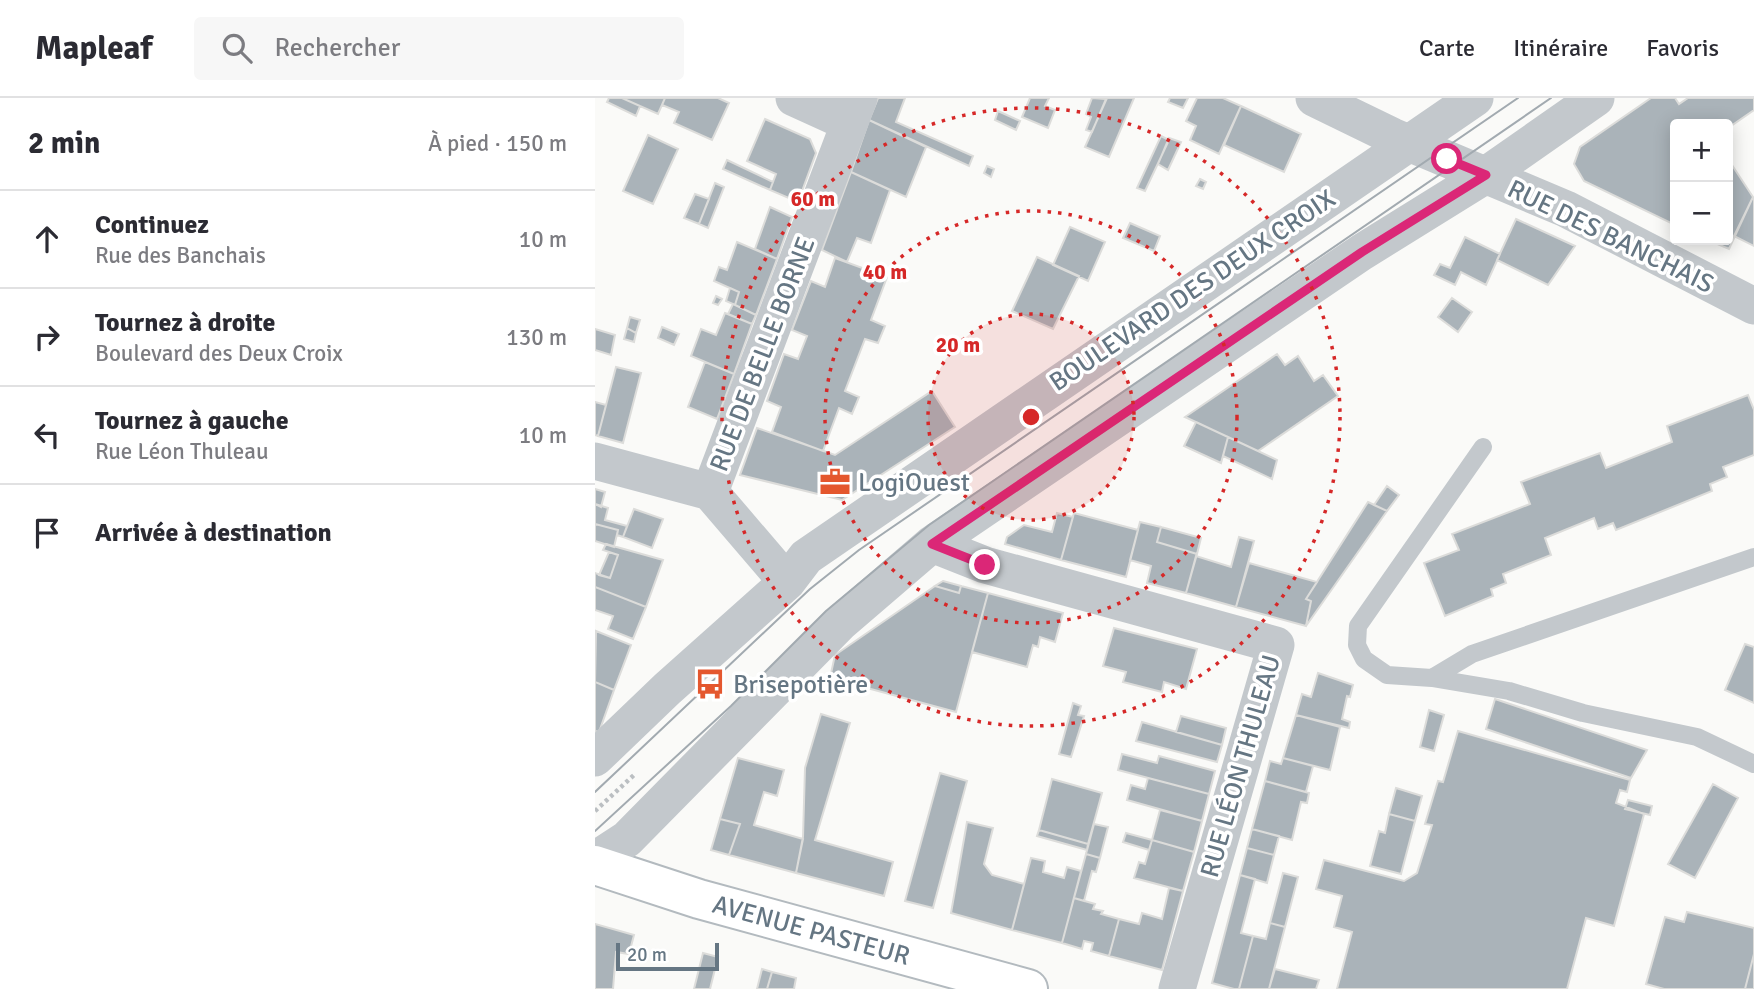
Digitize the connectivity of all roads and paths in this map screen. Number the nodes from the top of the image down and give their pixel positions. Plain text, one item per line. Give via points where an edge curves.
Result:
1 (794, 98) edge
2 (1314, 98) edge
3 (1475, 98) edge
4 (1596, 98) edge
5 (854, 111) edge
6 (1409, 143) junction
7 (1486, 175) junction
8 (1754, 306) edge
9 (1483, 447) dead end
10 (595, 461) edge
11 (711, 492) junction
12 (932, 544) junction
13 (1754, 557) edge
14 (787, 582) junction
15 (1432, 678) junction
16 (595, 758) edge
17 (1754, 764) edge
18 (634, 775) dead end
19 (595, 811) edge
20 (595, 862) edge
21 (1028, 989) edge
22 (1177, 989) edge

1 - 5 street
2 - 6 street, RUE DES BANCHAIS
3 - 6 street, BOULEVARD DES DEUX CROIX
4 - 7 street
5 - 11 street, RUE DE BELLE BORNE
6 - 7 street, RUE DES BANCHAIS
6 - 14 street, BOULEVARD DES DEUX CROIX via 912,482 806,557
7 - 8 street, RUE DES BANCHAIS via 1566,209
7 - 12 street via 1362,252
9 - 15 lane via 1358,626 1357,645 1364,659 1387,675
10 - 11 street
11 - 14 street
12 - 20 street via 840,623 627,839
12 - 22 street, RUE LÉON THULEAU via 985,565 1276,645
13 - 15 lane via 1472,654
14 - 16 street, BOULEVARD DES DEUX CROIX
15 - 17 lane via 1509,691 1583,713 1697,737
18 - 19 path
20 - 21 main road, AVENUE PASTEUR via 699,899

